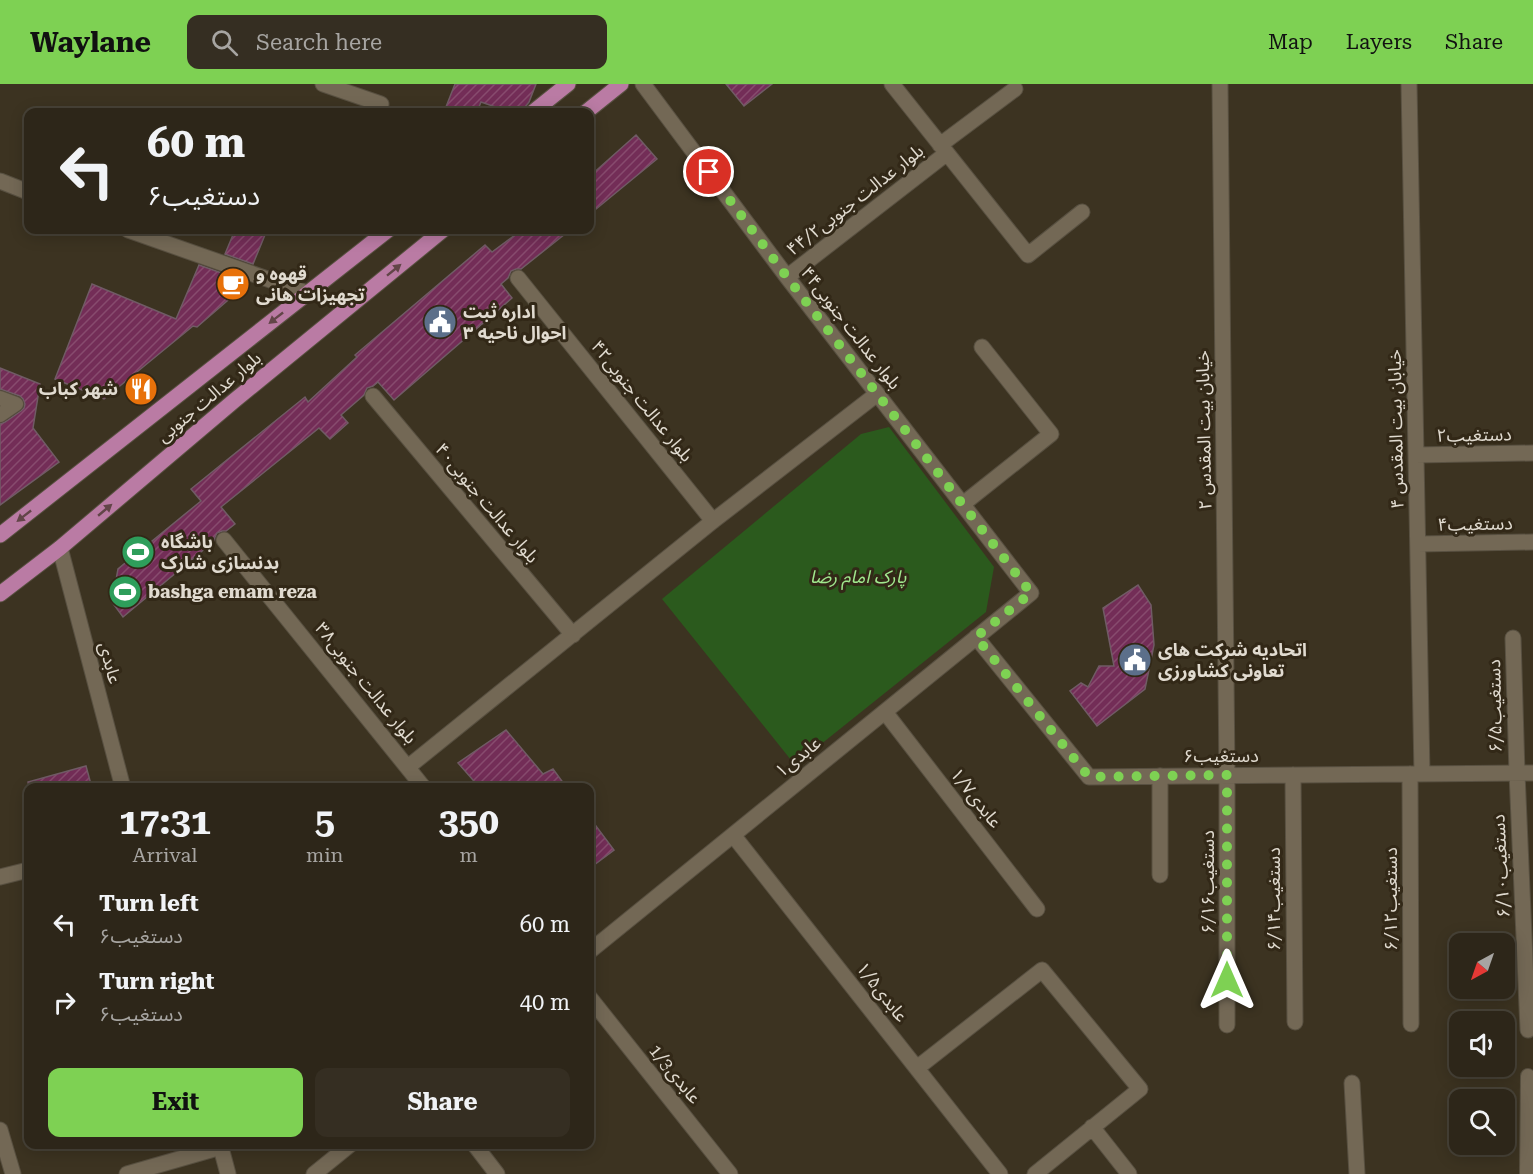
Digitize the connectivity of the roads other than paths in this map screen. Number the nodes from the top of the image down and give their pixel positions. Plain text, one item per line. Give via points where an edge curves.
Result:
1 (323, 84) edge
2 (568, 84) edge
3 (621, 84) edge
4 (643, 84) edge
5 (892, 84) edge
6 (1220, 84) edge
7 (1409, 84) edge
8 (1015, 89) dead end
9 (381, 104) dead end
10 (538, 108) edge
11 (591, 108) edge
12 (944, 149) junction
13 (0, 181) edge
14 (24, 190) edge
15 (1082, 212) dead end
16 (140, 234) edge
17 (383, 234) edge
18 (438, 234) edge
19 (787, 277) junction
20 (518, 278) dead end
21 (307, 293) junction
22 (982, 347) dead end
23 (877, 394) junction
24 (373, 396) dead end
25 (0, 398) edge
26 (0, 415) edge
27 (1533, 453) edge
28 (1416, 455) junction
29 (963, 504) junction
30 (713, 521) junction
31 (0, 535) edge
32 (224, 540) dead end
33 (1533, 542) edge
34 (1418, 544) junction
35 (60, 548) junction
36 (1031, 593) joint
37 (0, 594) edge
38 (573, 635) junction
39 (976, 637) junction
40 (1513, 638) dead end
41 (885, 712) junction
42 (408, 767) junction
43 (1533, 772) edge
44 (1516, 773) junction
45 (1416, 774) junction
46 (1227, 775) junction
47 (1293, 775) junction
48 (1160, 776) junction
49 (122, 783) edge
50 (420, 783) edge
51 (733, 835) junction
52 (24, 871) edge
53 (1160, 875) dead end
54 (0, 877) edge
55 (1037, 909) dead end
56 (594, 948) edge
57 (594, 1003) edge
58 (1295, 1023) dead end
59 (1411, 1024) dead end
60 (1227, 1025) dead end
61 (1528, 1030) dead end
62 (917, 1068) junction
63 (1528, 1076) dead end
64 (1352, 1083) dead end
65 (1092, 1127) junction
66 (0, 1130) edge
67 (211, 1149) edge
68 (222, 1149) edge
69 (345, 1149) edge
70 (478, 1149) edge
71 (13, 1174) edge
72 (127, 1174) edge
73 (228, 1174) edge
74 (314, 1174) edge
75 (497, 1174) edge
76 (730, 1174) edge
77 (1000, 1174) edge
78 (1035, 1174) edge
79 (1130, 1174) edge
80 (1357, 1174) edge
81 (1527, 1174) edge

1 - 9 street
2 - 10 main road
3 - 11 main road
4 - 19 street, بلوار عدالت جنوبی۴۴
5 - 12 street
6 - 46 street, خیابان بیت المقدس ۲
7 - 28 street, خیابان بیت المقدس ۴
8 - 12 street, بلوار عدالت جنوبی۴۴/۲
12 - 15 street via 1028,255
12 - 19 street, بلوار عدالت جنوبی۴۴/۲
13 - 14 street
16 - 21 street
17 - 21 main road, بلوار عدالت جنوبی
35 -> 18 main road, بلوار عدالت جنوبی
19 - 23 street, بلوار عدالت جنوبی۴۴
20 - 30 street, بلوار عدالت جنوبی۴۲
21 -> 31 main road, بلوار عدالت جنوبی
22 - 29 street via 1051,434
23 - 29 street, بلوار عدالت جنوبی۴۴
23 - 30 street
24 - 38 street, بلوار عدالت جنوبی۴۰
25 - 26 lane via 16,404
27 - 28 street, ۲دستغیب
28 - 34 street, خیابان بیت المقدس ۴
29 - 36 street, بلوار عدالت جنوبی۴۴
30 - 38 street
32 - 42 street, بلوار عدالت جنوبی۳۸
33 - 34 street, دستغیب۴
34 - 45 street, خیابان بیت المقدس ۴
35 - 37 main road, بلوار عدالت جنوبی
35 - 49 street, عابدی
36 - 39 street, ۱عابدی
38 - 42 street
39 - 41 street, ۱عابدی
39 - 48 street, دستغیب۶ via 1089,777
40 - 44 street, دستغیب۶/۵
41 - 51 street, ۱عابدی
41 - 55 street, عابدی۱/۷
42 - 50 street, بلوار عدالت جنوبی۳۸
43 - 44 street, دستغیب۶
44 - 45 street, دستغیب۶
44 - 61 street, دستغیب۶/۱۰
45 - 47 street, دستغیب۶
45 - 59 street, دستغیب۶/۱۲
46 - 47 street, دستغیب۶
46 - 48 street, دستغیب۶
46 - 60 street, دستغیب۶/۱۶
47 - 58 street, دستغیب۶/۱۴
48 - 53 street
51 - 56 street, ۱عابدی
51 - 62 street, عابدی۱/۵
52 - 54 street
57 - 76 street, عابدی1/3
62 - 65 street via 1042,970 1140,1089
62 - 77 street, عابدی۱/۵
63 - 81 lane
64 - 80 street
65 - 78 street
65 - 79 street
66 - 71 street
67 - 72 street
68 - 73 street
69 - 74 street
70 - 75 street

